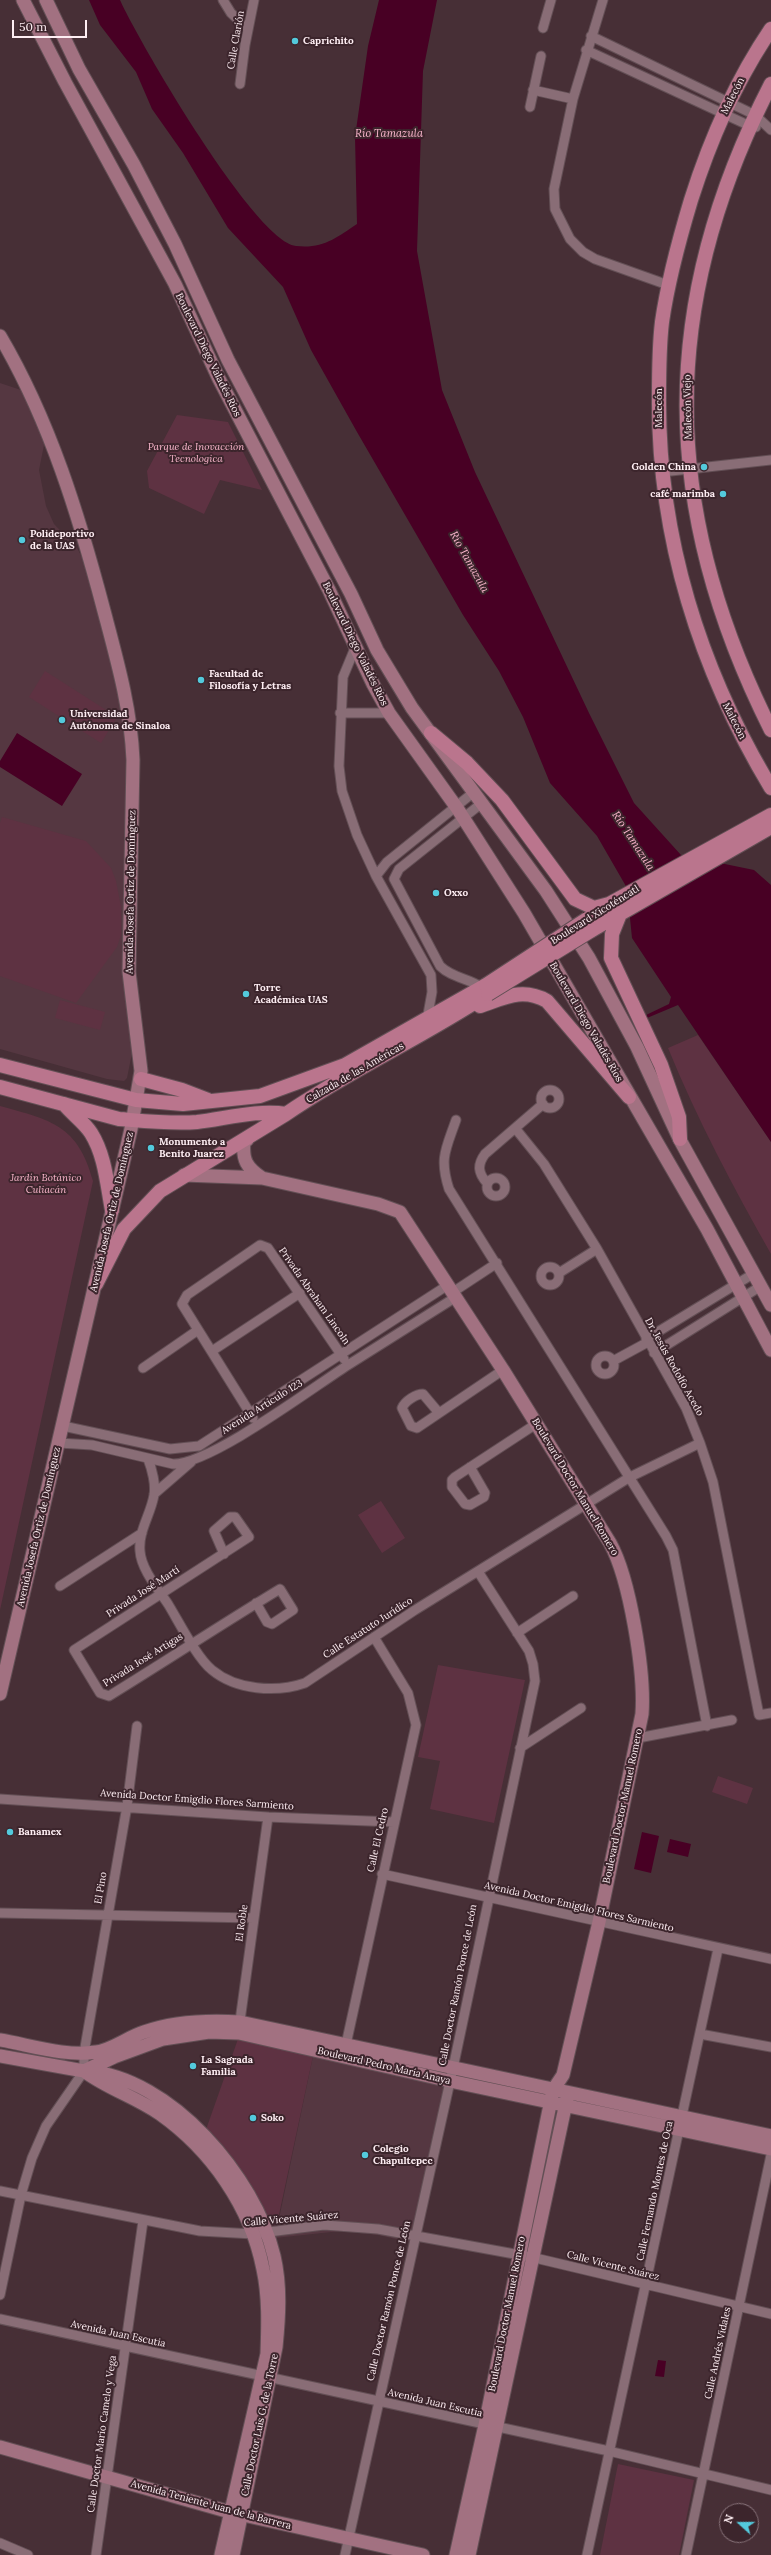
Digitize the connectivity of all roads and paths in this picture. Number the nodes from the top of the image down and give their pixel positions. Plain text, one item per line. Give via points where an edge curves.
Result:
1 (23, 0) edge
2 (46, 0) edge
3 (223, 0) edge
4 (254, 0) edge
5 (551, 0) edge
6 (603, 0) edge
7 (543, 28) dead end
8 (248, 29) junction
9 (771, 29) edge
10 (591, 36) junction
11 (586, 50) junction
12 (541, 56) dead end
13 (240, 84) dead end
14 (771, 84) edge
15 (533, 90) junction
16 (573, 99) junction
17 (530, 107) dead end
18 (726, 109) junction
19 (753, 120) junction
20 (770, 129) edge
21 (668, 285) junction
22 (0, 336) edge
23 (771, 460) edge
24 (690, 469) junction
25 (662, 472) junction
26 (355, 648) junction
27 (340, 713) junction
28 (389, 713) junction
29 (771, 730) edge
30 (431, 733) junction
31 (771, 788) edge
32 (474, 792) junction
33 (482, 803) junction
34 (460, 813) junction
35 (771, 815) edge
36 (764, 829) edge
37 (376, 876) junction
38 (608, 904) junction
39 (620, 914) junction
40 (485, 989) junction
41 (457, 1015) junction
42 (427, 1020) junction
43 (0, 1066) edge
44 (141, 1079) junction
45 (0, 1087) edge
46 (629, 1097) junction
47 (136, 1100) junction
48 (212, 1102) junction
49 (64, 1104) junction
50 (543, 1104) dead end
51 (286, 1114) junction
52 (133, 1120) junction
53 (456, 1120) dead end
54 (515, 1128) junction
55 (680, 1139) junction
56 (247, 1140) junction
57 (184, 1176) junction
58 (262, 1178) junction
59 (487, 1183) dead end
60 (112, 1210) junction
61 (597, 1249) junction
62 (497, 1263) junction
63 (559, 1273) dead end
64 (753, 1274) junction
65 (96, 1284) junction
66 (737, 1284) junction
67 (760, 1286) junction
68 (452, 1291) junction
69 (300, 1294) junction
70 (744, 1297) junction
71 (771, 1305) edge
72 (198, 1330) junction
73 (647, 1341) junction
74 (771, 1350) edge
75 (212, 1351) junction
76 (654, 1353) junction
77 (341, 1354) junction
78 (613, 1361) dead end
79 (348, 1365) junction
80 (143, 1368) dead end
81 (503, 1370) junction
82 (250, 1413) junction
83 (439, 1413) junction
84 (257, 1424) junction
85 (536, 1424) junction
86 (63, 1426) junction
87 (59, 1443) junction
88 (700, 1443) junction
89 (148, 1459) junction
90 (192, 1461) junction
91 (470, 1467) junction
92 (630, 1477) junction
93 (154, 1494) junction
94 (586, 1506) junction
95 (142, 1533) junction
96 (224, 1554) dead end
97 (479, 1573) junction
98 (60, 1586) dead end
99 (161, 1593) junction
100 (573, 1596) dead end
101 (256, 1603) junction
102 (517, 1633) junction
103 (374, 1637) junction
104 (192, 1642) junction
105 (0, 1694) edge
106 (106, 1697) joint
107 (581, 1708) dead end
108 (771, 1713) edge
109 (732, 1720) dead end
110 (137, 1726) dead end
111 (707, 1726) junction
112 (638, 1738) junction
113 (520, 1748) junction
114 (0, 1799) edge
115 (127, 1806) junction
116 (268, 1817) junction
117 (394, 1822) junction
118 (382, 1874) junction
119 (487, 1898) junction
120 (0, 1912) edge
121 (108, 1915) junction
122 (254, 1918) junction
123 (599, 1922) junction
124 (718, 1949) junction
125 (771, 1959) edge
126 (239, 2028) junction
127 (700, 2034) junction
128 (0, 2040) edge
129 (346, 2044) junction
130 (771, 2047) edge
131 (84, 2054) junction
132 (0, 2056) edge
133 (343, 2057) junction
134 (453, 2068) junction
135 (84, 2071) junction
136 (563, 2075) junction
137 (450, 2081) junction
138 (553, 2090) junction
139 (566, 2099) junction
140 (550, 2103) junction
141 (681, 2123) junction
142 (771, 2136) edge
143 (771, 2149) edge
144 (771, 2155) edge
145 (0, 2191) edge
146 (21, 2195) junction
147 (143, 2221) junction
148 (260, 2233) junction
149 (414, 2235) junction
150 (525, 2257) junction
151 (646, 2286) junction
152 (0, 2296) edge
153 (739, 2307) junction
154 (771, 2314) edge
155 (0, 2319) edge
156 (126, 2348) junction
157 (267, 2377) junction
158 (377, 2401) junction
159 (491, 2427) junction
160 (0, 2447) edge
161 (610, 2451) junction
162 (704, 2474) junction
163 (107, 2477) junction
164 (771, 2490) edge
165 (236, 2513) junction
166 (348, 2539) junction
167 (0, 2543) edge
168 (28, 2555) edge
169 (96, 2555) edge
170 (221, 2555) edge
171 (233, 2555) edge
172 (345, 2555) edge
173 (423, 2555) edge
174 (456, 2555) edge
175 (470, 2555) edge
176 (587, 2555) edge
177 (686, 2555) edge

1 - 26 street, Boulevard Diego Valadés Ríos via 175,284 219,379 329,590
2 - 30 street, Boulevard Diego Valadés Ríos via 79,69 134,165 175,244 228,360 352,594 377,650 412,708
3 - 8 street via 231,13
4 - 8 street, Calle Clarión
5 - 7 street
6 - 10 street
8 - 13 street, Calle Clarión
9 - 18 main road, Malecón
10 - 11 street
10 - 18 street
11 - 16 street
11 - 18 street
12 - 15 street
14 - 19 main road, Malecón Viejo
15 - 16 street
15 - 17 street
16 - 21 street via 554,189 555,209 562,225 575,245 595,260
18 - 19 street
18 - 21 main road, Malecón via 701,170
19 - 20 street
19 - 24 main road, Malecón Viejo via 731,172 710,234 698,288 688,363 686,411
21 - 25 main road, Malecón via 659,353
22 - 44 street, Avenida Josefa Ortiz de Domínguez via 25,379 54,450 81,528 131,729 133,760 129,972
23 - 24 street
24 - 25 street
24 - 29 main road, Malecón Viejo via 697,523 714,588 733,646
25 - 31 main road, Malecón via 671,541 704,651 723,699
26 - 27 street via 343,676
26 - 28 street, Boulevard Diego Valadés Ríos
27 - 28 street
27 - 37 street via 339,766 342,791 357,835
28 - 34 street, Boulevard Diego Valadés Ríos
30 - 32 street, Boulevard Diego Valadés Ríos
30 - 38 main road via 467,763 502,800 575,899 594,908
32 - 33 street, Boulevard Diego Valadés Ríos
32 - 34 street
33 - 34 street
33 - 55 street, Boulevard Diego Valadés Ríos via 546,891 589,958 637,1047
34 - 37 street via 387,862
34 - 40 street via 399,869 394,879 440,966 452,975 472,980
34 - 46 street, Boulevard Diego Valadés Ríos via 524,913
35 - 36 main road, Boulevard Xicoténcatl
36 - 38 main road, Boulevard Xicoténcatl
36 - 39 main road, Boulevard Xicoténcatl
37 - 42 street via 431,975 432,992
38 - 40 main road, Boulevard Xicoténcatl, bridge
39 - 40 main road, Boulevard Xicoténcatl, bridge
39 - 55 main road via 612,934 611,958 668,1081 679,1116
40 - 41 main road, Calzada de las Américas
40 - 42 main road, Calzada de las Américas
41 - 46 main road via 510,994 526,993 536,996 547,1002 562,1017 606,1074
41 - 51 main road, Calzada de las Américas via 318,1092
42 - 48 main road, Calzada de las Américas via 345,1065 311,1080 260,1096
43 - 47 main road, Calzada de las Américas
44 - 47 street, Avenida Josefa Ortiz de Domínguez
44 - 48 main road via 182,1090
45 - 49 main road
46 - 66 street, Boulevard Diego Valadés Ríos
47 - 48 main road, Calzada de las Américas via 183,1104
47 - 52 street, Avenida Josefa Ortiz de Domínguez
49 - 52 main road via 119,1119
49 - 60 main road via 96,1142 104,1166
50 - 54 street
51 - 52 main road via 271,1111 195,1122
51 - 56 main road, Calzada de las Américas
52 - 60 street, Avenida Josefa Ortiz de Domínguez
53 - 62 street via 443,1156 445,1177 449,1189
54 - 59 street via 490,1147 481,1159 480,1173
54 - 61 street, Dr. Jesús Rodolfo Acedo via 544,1164
55 - 64 street, Boulevard Diego Valadés Ríos
56 - 57 main road, Calzada de las Américas
56 - 58 street, Boulevard Doctor Manuel Romero via 244,1142 242,1154 245,1163
57 - 58 street, Boulevard Doctor Manuel Romero
57 - 65 main road, Calzada de las Américas via 160,1191 133,1218 115,1244
58 - 68 street, Boulevard Doctor Manuel Romero via 378,1204 400,1212
60 - 65 street, Avenida Josefa Ortiz de Domínguez
61 - 63 street
61 - 73 street, Dr. Jesús Rodolfo Acedo
62 - 68 street
62 - 92 street
64 - 66 street
64 - 67 street, Boulevard Diego Valadés Ríos
65 - 86 street, Avenida Josefa Ortiz de Domínguez
66 - 70 street, Boulevard Diego Valadés Ríos
66 - 73 street
67 - 70 street
67 - 71 street, Boulevard Diego Valadés Ríos
68 - 77 street, Avenida Artículo 123
68 - 79 street, Avenida Artículo 123
68 - 81 street, Boulevard Doctor Manuel Romero
69 - 72 street, Privada Abraham Lincoln via 268,1248 260,1245 183,1298 184,1309
69 - 75 street
69 - 77 street, Privada Abraham Lincoln
70 - 74 street, Boulevard Diego Valadés Ríos
70 - 76 street
72 - 75 street, Privada Abraham Lincoln
72 - 80 street
73 - 76 street, Dr. Jesús Rodolfo Acedo
73 - 78 street
75 - 82 street, Privada Abraham Lincoln
76 - 88 street, Dr. Jesús Rodolfo Acedo via 686,1408
77 - 79 street, Privada Abraham Lincoln
77 - 82 street, Avenida Artículo 123
79 - 84 street, Avenida Artículo 123
81 - 83 street
81 - 85 street, Boulevard Doctor Manuel Romero
82 - 84 street, Privada Abraham Lincoln
82 - 86 street, Avenida Artículo 123 via 199,1446 180,1450
83 - 83 street via 424,1394 419,1394 402,1408 411,1426 417,1428
84 - 90 street, Avenida Artículo 123
85 - 91 street
85 - 94 street, Boulevard Doctor Manuel Romero
86 - 87 street, Avenida Josefa Ortiz de Domínguez
87 - 89 street, Avenida Artículo 123 via 92,1445
87 - 105 street, Avenida Josefa Ortiz de Domínguez
88 - 92 street, Calle Estatuto Jurídico
88 - 108 street, Dr. Jesús Rodolfo Acedo via 713,1482 759,1715
89 - 90 street, Avenida Artículo 123 via 173,1464
89 - 93 street
90 - 93 street
91 - 91 street via 451,1483 465,1504 472,1505 484,1497 484,1491
92 - 94 street, Calle Estatuto Jurídico
92 - 111 street via 672,1550
93 - 95 street, Calle Estatuto Jurídico
94 - 97 street, Calle Estatuto Jurídico
94 - 112 street, Boulevard Doctor Manuel Romero via 618,1558 624,1576 644,1696
95 - 98 street
95 - 99 street, Calle Estatuto Jurídico via 141,1559
96 - 99 street, Privada José Martí
97 - 102 street, Calle Doctor Ramón Ponce de León
97 - 103 street, Calle Estatuto Jurídico
99 - 104 street, Calle Estatuto Jurídico
99 - 106 street, Privada José Martí via 74,1650 100,1693
100 - 102 street
101 - 101 street via 267,1622 275,1624 292,1610 280,1589
101 - 104 street
102 - 113 street, Calle Doctor Ramón Ponce de León via 529,1652 534,1674
103 - 104 street, Calle Estatuto Jurídico via 305,1683 288,1689 254,1687 224,1677 206,1664
103 - 117 street, Calle El Cedro via 408,1693 416,1725
104 - 106 street, Privada José Artigas
107 - 113 street
109 - 111 street
110 - 115 street, El Pino
111 - 112 street
112 - 123 street, Boulevard Doctor Manuel Romero
113 - 119 street, Calle Doctor Ramón Ponce de León
114 - 115 street, Avenida Doctor Emigdio Flores Sarmiento
115 - 116 street, Avenida Doctor Emigdio Flores Sarmiento
115 - 121 street, El Pino
116 - 117 street, Avenida Doctor Emigdio Flores Sarmiento
116 - 122 street, El Roble
117 - 118 street, Calle El Cedro
118 - 119 street, Avenida Doctor Emigdio Flores Sarmiento
118 - 129 street, Calle El Cedro
119 - 123 street, Avenida Doctor Emigdio Flores Sarmiento
119 - 134 street, Calle Doctor Ramón Ponce de León
120 - 121 street
121 - 122 street
121 - 131 street, El Pino
122 - 126 street, El Roble
123 - 124 street, Avenida Doctor Emigdio Flores Sarmiento
123 - 136 street, Boulevard Doctor Manuel Romero
124 - 125 street, Avenida Doctor Emigdio Flores Sarmiento
124 - 127 street, Calle Fernando Montes de Oca
126 - 129 street, Boulevard Pedro María Anaya
126 - 131 street, Boulevard Pedro María Anaya via 198,2021 173,2025 145,2032 98,2052
126 - 133 street, Boulevard Pedro María Anaya
126 - 135 street, Boulevard Pedro María Anaya via 163,2039
127 - 130 street
127 - 141 street, Calle Fernando Montes de Oca
128 - 131 street, Boulevard Pedro María Anaya
129 - 133 street, Calle El Cedro
129 - 134 street, Boulevard Pedro María Anaya
131 - 135 street, El Pino
132 - 135 street
133 - 137 street, Boulevard Pedro María Anaya
134 - 137 street, Calle Doctor Ramón Ponce de León
134 - 138 street, Boulevard Pedro María Anaya
135 - 146 street via 41,2136 29,2164
135 - 148 street, Calle Doctor Luis G. de la Torre via 100,2084 144,2103 194,2142 220,2174
136 - 138 street, Boulevard Doctor Manuel Romero
136 - 139 street, Boulevard Doctor Manuel Romero
137 - 140 street, Boulevard Pedro María Anaya
137 - 149 street, Calle Doctor Ramón Ponce de León
138 - 139 street, Boulevard Pedro María Anaya
138 - 140 street, Boulevard Doctor Manuel Romero
139 - 140 street, Boulevard Pedro María Anaya
139 - 141 street, Boulevard Pedro María Anaya
139 - 150 street, Boulevard Doctor Manuel Romero
140 - 150 street, Boulevard Doctor Manuel Romero
141 - 142 street, Boulevard Pedro María Anaya
141 - 143 street, Boulevard Pedro María Anaya
141 - 151 street, Calle Fernando Montes de Oca
144 - 153 street, Calle Andrés Vidales
145 - 146 street, Calle Vicente Suárez
146 - 147 street, Calle Vicente Suárez
146 - 152 street
147 - 148 street, Calle Vicente Suárez via 200,2231
147 - 156 street, Calle Doctor Mario Camelo y Vega
148 - 149 street, Calle Vicente Suárez via 339,2225
148 - 157 street, Calle Doctor Luis G. de la Torre via 267,2312
149 - 150 street, Calle Vicente Suárez
149 - 158 street, Calle Doctor Ramón Ponce de León
150 - 151 street, Calle Vicente Suárez
150 - 159 street, Boulevard Doctor Manuel Romero
151 - 153 street, Calle Vicente Suárez
151 - 161 street, Calle Fernando Montes de Oca
153 - 154 street, Calle Vicente Suárez
153 - 162 street, Calle Andrés Vidales
155 - 156 street, Avenida Juan Escutia
156 - 157 street, Avenida Juan Escutia
156 - 163 street, Calle Doctor Mario Camelo y Vega
157 - 158 street, Avenida Juan Escutia
157 - 165 street, Calle Doctor Luis G. de la Torre
158 - 159 street, Avenida Juan Escutia
158 - 166 street, Calle Doctor Ramón Ponce de León
159 - 161 street, Avenida Juan Escutia
159 - 174 street, Boulevard Doctor Manuel Romero
159 - 175 street, Boulevard Doctor Manuel Romero
160 - 163 street, Avenida Teniente Juan de la Barrera
161 - 162 street, Avenida Juan Escutia
161 - 176 street, Calle Fernando Montes de Oca
162 - 164 street, Avenida Juan Escutia
162 - 177 street, Calle Andrés Vidales
163 - 165 street, Avenida Teniente Juan de la Barrera
163 - 169 street, Calle Doctor Mario Camelo y Vega
165 - 166 street, Avenida Teniente Juan de la Barrera
165 - 170 street, Calle Doctor Luis G. de la Torre
165 - 171 street, Calle Doctor Luis G. de la Torre
166 - 172 street, Calle Doctor Ramón Ponce de León
166 - 173 street, Avenida Teniente Juan de la Barrera
167 - 168 street

